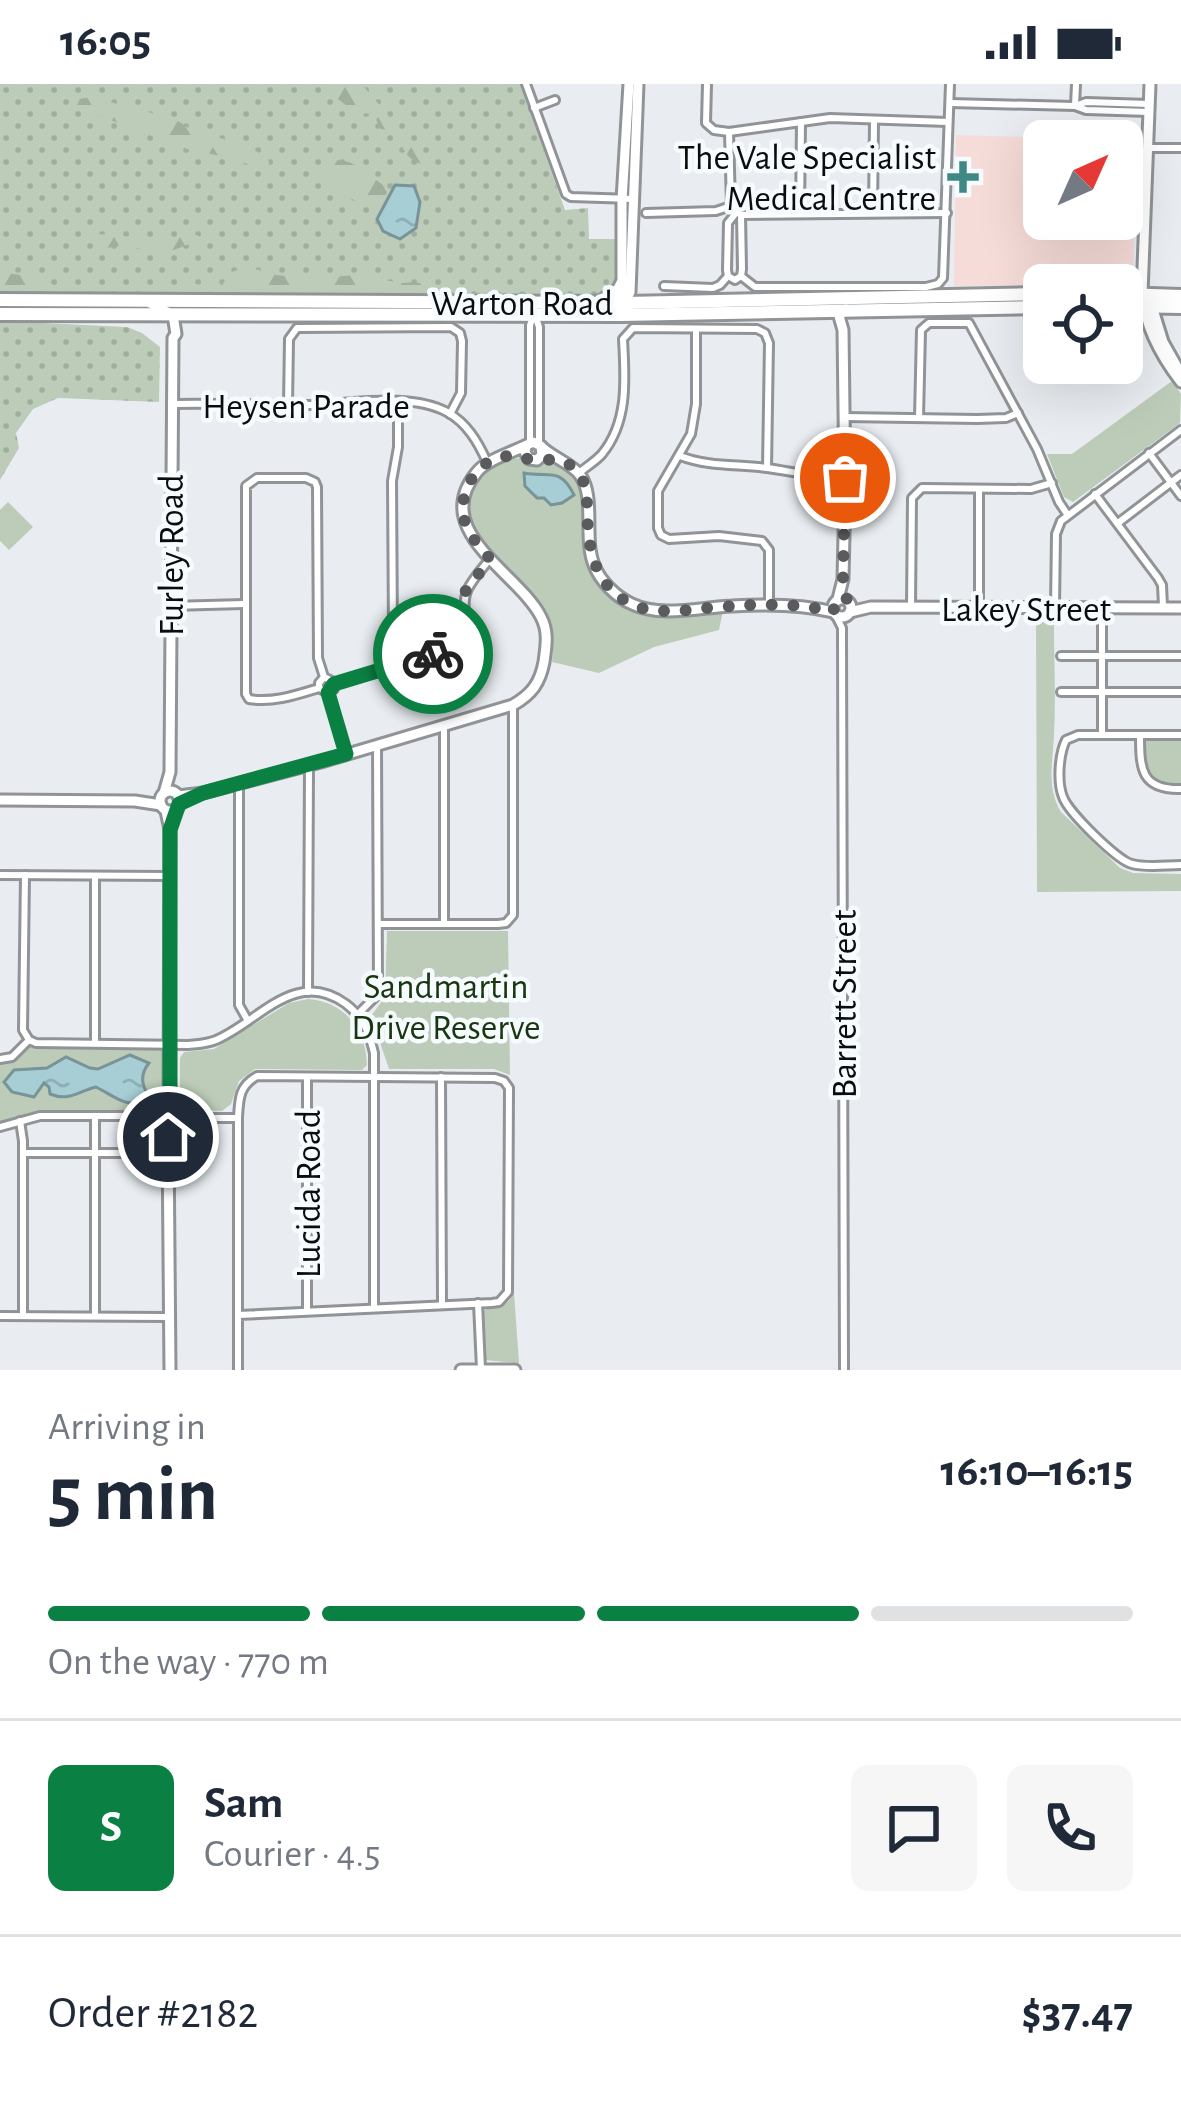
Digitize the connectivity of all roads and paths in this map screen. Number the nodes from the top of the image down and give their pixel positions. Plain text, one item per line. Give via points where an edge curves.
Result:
1 (526, 84) edge
2 (634, 84) edge
3 (707, 84) edge
4 (950, 84) edge
5 (1076, 84) edge
6 (1150, 84) edge
7 (555, 100) dead end
8 (949, 103) junction
9 (1075, 106) junction
10 (534, 108) junction
11 (1149, 108) junction
12 (874, 120) junction
13 (801, 121) junction
14 (948, 122) junction
15 (729, 132) junction
16 (1148, 148) junction
17 (1181, 148) edge
18 (628, 200) junction
19 (736, 211) junction
20 (646, 213) dead end
21 (873, 213) junction
22 (947, 213) junction
23 (800, 214) junction
24 (728, 276) junction
25 (741, 276) junction
26 (664, 286) dead end
27 (626, 293) junction
28 (1023, 294) edge
29 (1181, 296) edge
30 (859, 298) junction
31 (820, 299) junction
32 (0, 300) edge
33 (1143, 300) edge
34 (1146, 301) junction
35 (145, 302) junction
36 (190, 302) junction
37 (508, 302) junction
38 (554, 302) junction
39 (1143, 302) edge
40 (1023, 307) edge
41 (1181, 308) edge
42 (844, 311) junction
43 (0, 312) edge
44 (612, 314) junction
45 (643, 314) junction
46 (173, 315) junction
47 (534, 315) junction
48 (696, 329) junction
49 (1181, 378) edge
50 (398, 402) junction
51 (171, 404) junction
52 (289, 405) junction
53 (1018, 413) junction
54 (450, 414) junction
55 (844, 417) junction
56 (919, 418) junction
57 (1181, 430) edge
58 (534, 449) junction
59 (1149, 453) junction
60 (680, 456) junction
61 (487, 462) junction
62 (767, 468) junction
63 (579, 473) junction
64 (1181, 476) edge
65 (845, 478) junction
66 (1052, 483) junction
67 (1171, 483) junction
68 (979, 490) junction
69 (1095, 494) junction
70 (1181, 496) edge
71 (1067, 514) junction
72 (1118, 524) junction
73 (490, 559) junction
74 (170, 604) junction
75 (245, 604) junction
76 (769, 605) junction
77 (842, 608) junction
78 (911, 608) junction
79 (979, 608) junction
80 (1054, 608) junction
81 (1102, 608) junction
82 (1163, 608) junction
83 (1181, 608) edge
84 (1061, 656) dead end
85 (1102, 656) junction
86 (1181, 656) edge
87 (401, 663) junction
88 (324, 677) junction
89 (334, 684) junction
90 (319, 688) junction
91 (1061, 692) dead end
92 (1102, 692) junction
93 (1181, 692) edge
94 (328, 693) junction
95 (514, 705) junction
96 (444, 727) junction
97 (1102, 735) junction
98 (1140, 735) junction
99 (1181, 735) edge
100 (377, 745) junction
101 (346, 754) junction
102 (309, 765) junction
103 (238, 783) junction
104 (1181, 789) edge
105 (0, 800) edge
106 (170, 801) junction
107 (1181, 865) edge
108 (0, 875) edge
109 (25, 875) junction
110 (94, 876) junction
111 (170, 876) junction
112 (378, 924) junction
113 (444, 924) junction
114 (308, 992) junction
115 (358, 1014) junction
116 (248, 1021) junction
117 (29, 1040) junction
118 (95, 1043) junction
119 (170, 1043) junction
120 (0, 1059) edge
121 (307, 1077) junction
122 (374, 1077) junction
123 (441, 1077) junction
124 (169, 1114) junction
125 (95, 1116) junction
126 (238, 1118) junction
127 (20, 1121) junction
128 (0, 1127) edge
129 (168, 1153) junction
130 (23, 1154) junction
131 (95, 1154) junction
132 (478, 1304) junction
133 (442, 1305) junction
134 (374, 1308) junction
135 (307, 1311) junction
136 (95, 1315) junction
137 (238, 1315) junction
138 (0, 1316) edge
139 (22, 1316) junction
140 (168, 1317) junction
141 (481, 1369) edge
142 (170, 1370) edge
143 (238, 1370) edge
144 (460, 1370) edge
145 (514, 1370) edge
146 (844, 1370) edge

1 - 10 street
2 - 18 street
3 - 15 street via 706,123
4 - 8 street
5 - 9 street
6 - 11 street
7 - 10 street
8 - 9 street
8 - 14 street
9 - 11 street
10 - 18 street via 566,194
11 - 16 street
12 - 13 street
12 - 14 street
12 - 21 street
13 - 15 street
13 - 23 street
14 - 22 street
15 - 19 street
16 - 17 street
16 - 34 street
18 - 27 street
19 - 20 street
19 - 23 street
19 - 24 street via 728,223
19 - 25 street
21 - 22 street
21 - 23 street
22 - 25 street via 938,284 755,287
24 - 25 street
24 - 26 street via 713,287
27 - 31 main road, Warton Road
27 - 38 main road, Warton Road
27 - 44 street
27 - 45 street
28 - 30 main road, Warton Road
29 - 34 main road
30 - 31 main road, Warton Road
30 - 42 street
31 - 42 street
32 - 35 main road, Warton Road
33 - 34 main road
34 - 39 main road
34 - 41 main road
34 - 49 street
35 - 36 main road, Warton Road
35 - 46 street
36 - 37 main road, Warton Road
36 - 46 street
37 - 38 main road, Warton Road
37 - 47 street
38 - 47 street
40 - 42 main road, Warton Road
42 - 45 main road, Warton Road
42 - 55 street, Barrett Street
43 - 46 main road, Warton Road
44 - 45 main road, Warton Road
44 - 47 main road, Warton Road
46 - 47 main road, Warton Road
46 - 51 street, Furley Road
47 - 58 street
48 - 60 street via 696,404
48 - 62 street via 765,333
48 - 63 street via 633,328 623,339 618,425
50 - 52 street, Heysen Parade
50 - 54 street, Heysen Parade
50 - 87 street via 393,635
51 - 52 street, Heysen Parade
51 - 74 street, Furley Road
52 - 54 street via 297,328 451,327 462,341 461,393
53 - 56 street
53 - 56 street via 972,326 929,322 920,334
53 - 66 street
54 - 61 street, Heysen Parade
55 - 56 street
55 - 65 street, Barrett Street
57 - 59 street
58 - 61 street
58 - 63 street
59 - 67 street
59 - 69 street
60 - 62 street
60 - 76 street via 658,491 659,532 669,539 762,541
61 - 73 street via 466,489 462,510
62 - 65 street
63 - 76 street, Lakey Street via 594,565 632,604 666,611
64 - 67 street
65 - 77 street, Barrett Street
66 - 68 street
66 - 71 street
67 - 70 street
67 - 72 street
68 - 78 street via 914,493
68 - 79 street
69 - 71 street
69 - 72 street
71 - 80 street via 1056,534
72 - 82 street via 1161,581
73 - 87 street via 465,592 466,641
73 - 95 street via 536,608 547,635 539,682
74 - 75 street
74 - 106 street, Furley Road
75 - 88 street via 246,486 257,478 314,482
75 - 90 street via 249,698
76 - 77 street, Lakey Street
77 - 78 street, Lakey Street
77 - 146 street, Barrett Street
78 - 79 street, Lakey Street
79 - 80 street, Lakey Street
80 - 81 street, Lakey Street
81 - 82 street, Lakey Street
81 - 85 street
82 - 83 street, Lakey Street
84 - 85 street
85 - 86 street
85 - 92 street
87 - 89 street
88 - 89 street
88 - 90 street
89 - 94 street
90 - 94 street
91 - 92 street
92 - 93 street
92 - 97 street
94 - 101 street
95 - 96 street
95 - 113 street via 513,915 506,923
96 - 100 street
96 - 113 street
97 - 98 street
97 - 107 street via 1063,745 1065,803 1123,861
98 - 99 street
98 - 104 street via 1144,775 1160,788
100 - 101 street
100 - 112 street
101 - 102 street
102 - 103 street
102 - 114 street
103 - 106 street
103 - 116 street via 239,1005
105 - 106 street
106 - 111 street, Furley Road
108 - 109 street
109 - 110 street
109 - 117 street
110 - 111 street
110 - 118 street
111 - 119 street, Furley Road
112 - 113 street
112 - 115 street via 378,986
114 - 115 street via 339,999
114 - 116 street
115 - 122 street via 371,1040
116 - 119 street via 212,1042
117 - 118 street
117 - 120 street
118 - 119 street
119 - 124 street, Furley Road
121 - 122 street
121 - 126 street via 250,1080
121 - 135 street, Lucida Road
122 - 123 street
122 - 134 street
123 - 132 street via 495,1078 509,1088 508,1292 500,1302
123 - 133 street
124 - 125 street
124 - 126 street
124 - 129 street, Furley Road
125 - 127 street
125 - 131 street
126 - 137 street
127 - 128 street
127 - 130 street
129 - 131 street
129 - 140 street, Furley Road
130 - 131 street
130 - 139 street
131 - 136 street
132 - 133 street
132 - 141 street
133 - 134 street
134 - 135 street
135 - 137 street
136 - 139 street
136 - 140 street
137 - 143 street
138 - 139 street
140 - 142 street, Furley Road
141 - 144 street
141 - 145 street

